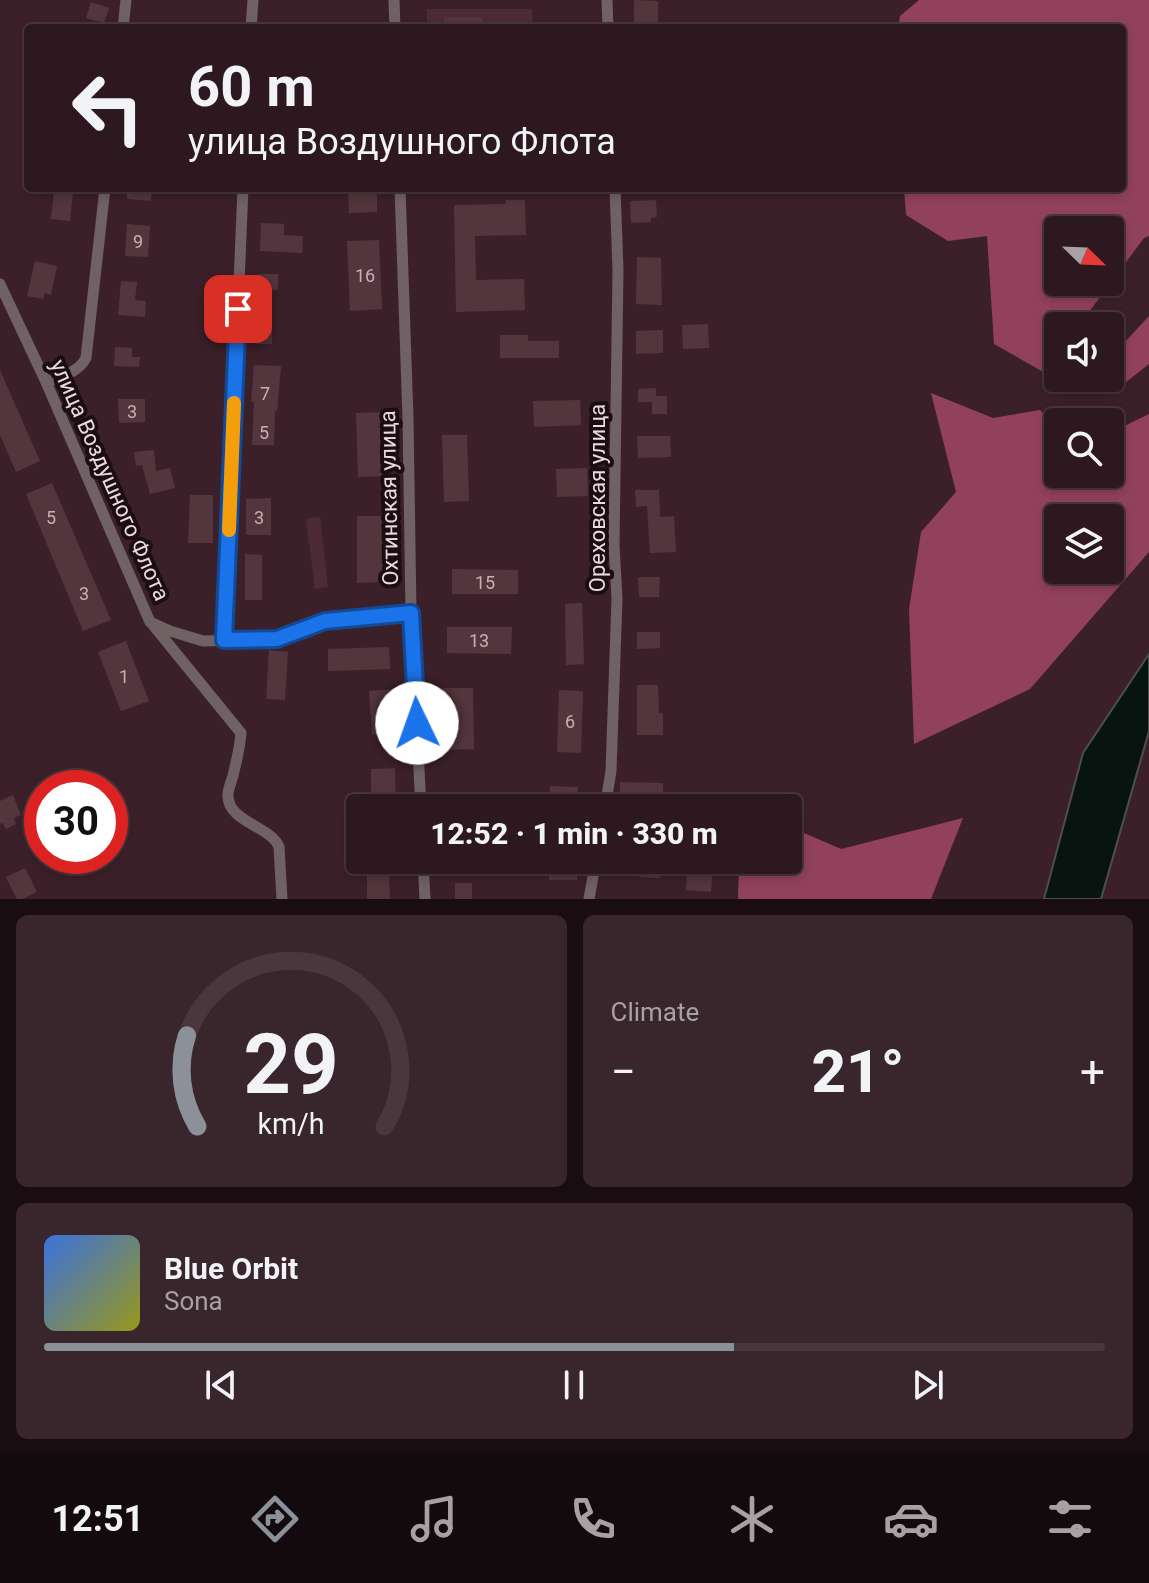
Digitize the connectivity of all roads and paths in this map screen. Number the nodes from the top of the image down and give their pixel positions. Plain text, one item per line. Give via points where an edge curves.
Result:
1 (126, 0) edge
2 (253, 0) edge
3 (394, 0) edge
4 (607, 0) edge
5 (123, 24) edge
6 (251, 24) edge
7 (395, 24) edge
8 (608, 24) edge
9 (105, 192) edge
10 (243, 192) edge
11 (400, 192) edge
12 (615, 192) edge
13 (0, 284) edge
14 (46, 382) junction
15 (411, 613) junction
16 (150, 622) junction
17 (224, 640) junction
18 (420, 794) edge
19 (607, 794) edge
20 (424, 874) edge
21 (593, 874) edge
22 (282, 899) edge
23 (425, 899) edge
24 (589, 899) edge

1 - 5 street
2 - 6 street
3 - 7 street
4 - 8 street
9 - 14 street via 86,358 75,371
10 - 17 street
11 - 15 street, Охтинская улица
12 - 19 street, Ореховская улица via 617,599
13 - 14 street, улица Воздушного Флота
14 - 16 street, улица Воздушного Флота
15 - 17 street, улица Воздушного Флота via 325,621 277,639
15 - 18 street, Охтинская улица
16 - 17 street, улица Воздушного Флота via 203,641
16 - 22 street via 241,733 228,797 241,817 276,840
20 - 23 street
21 - 24 street

